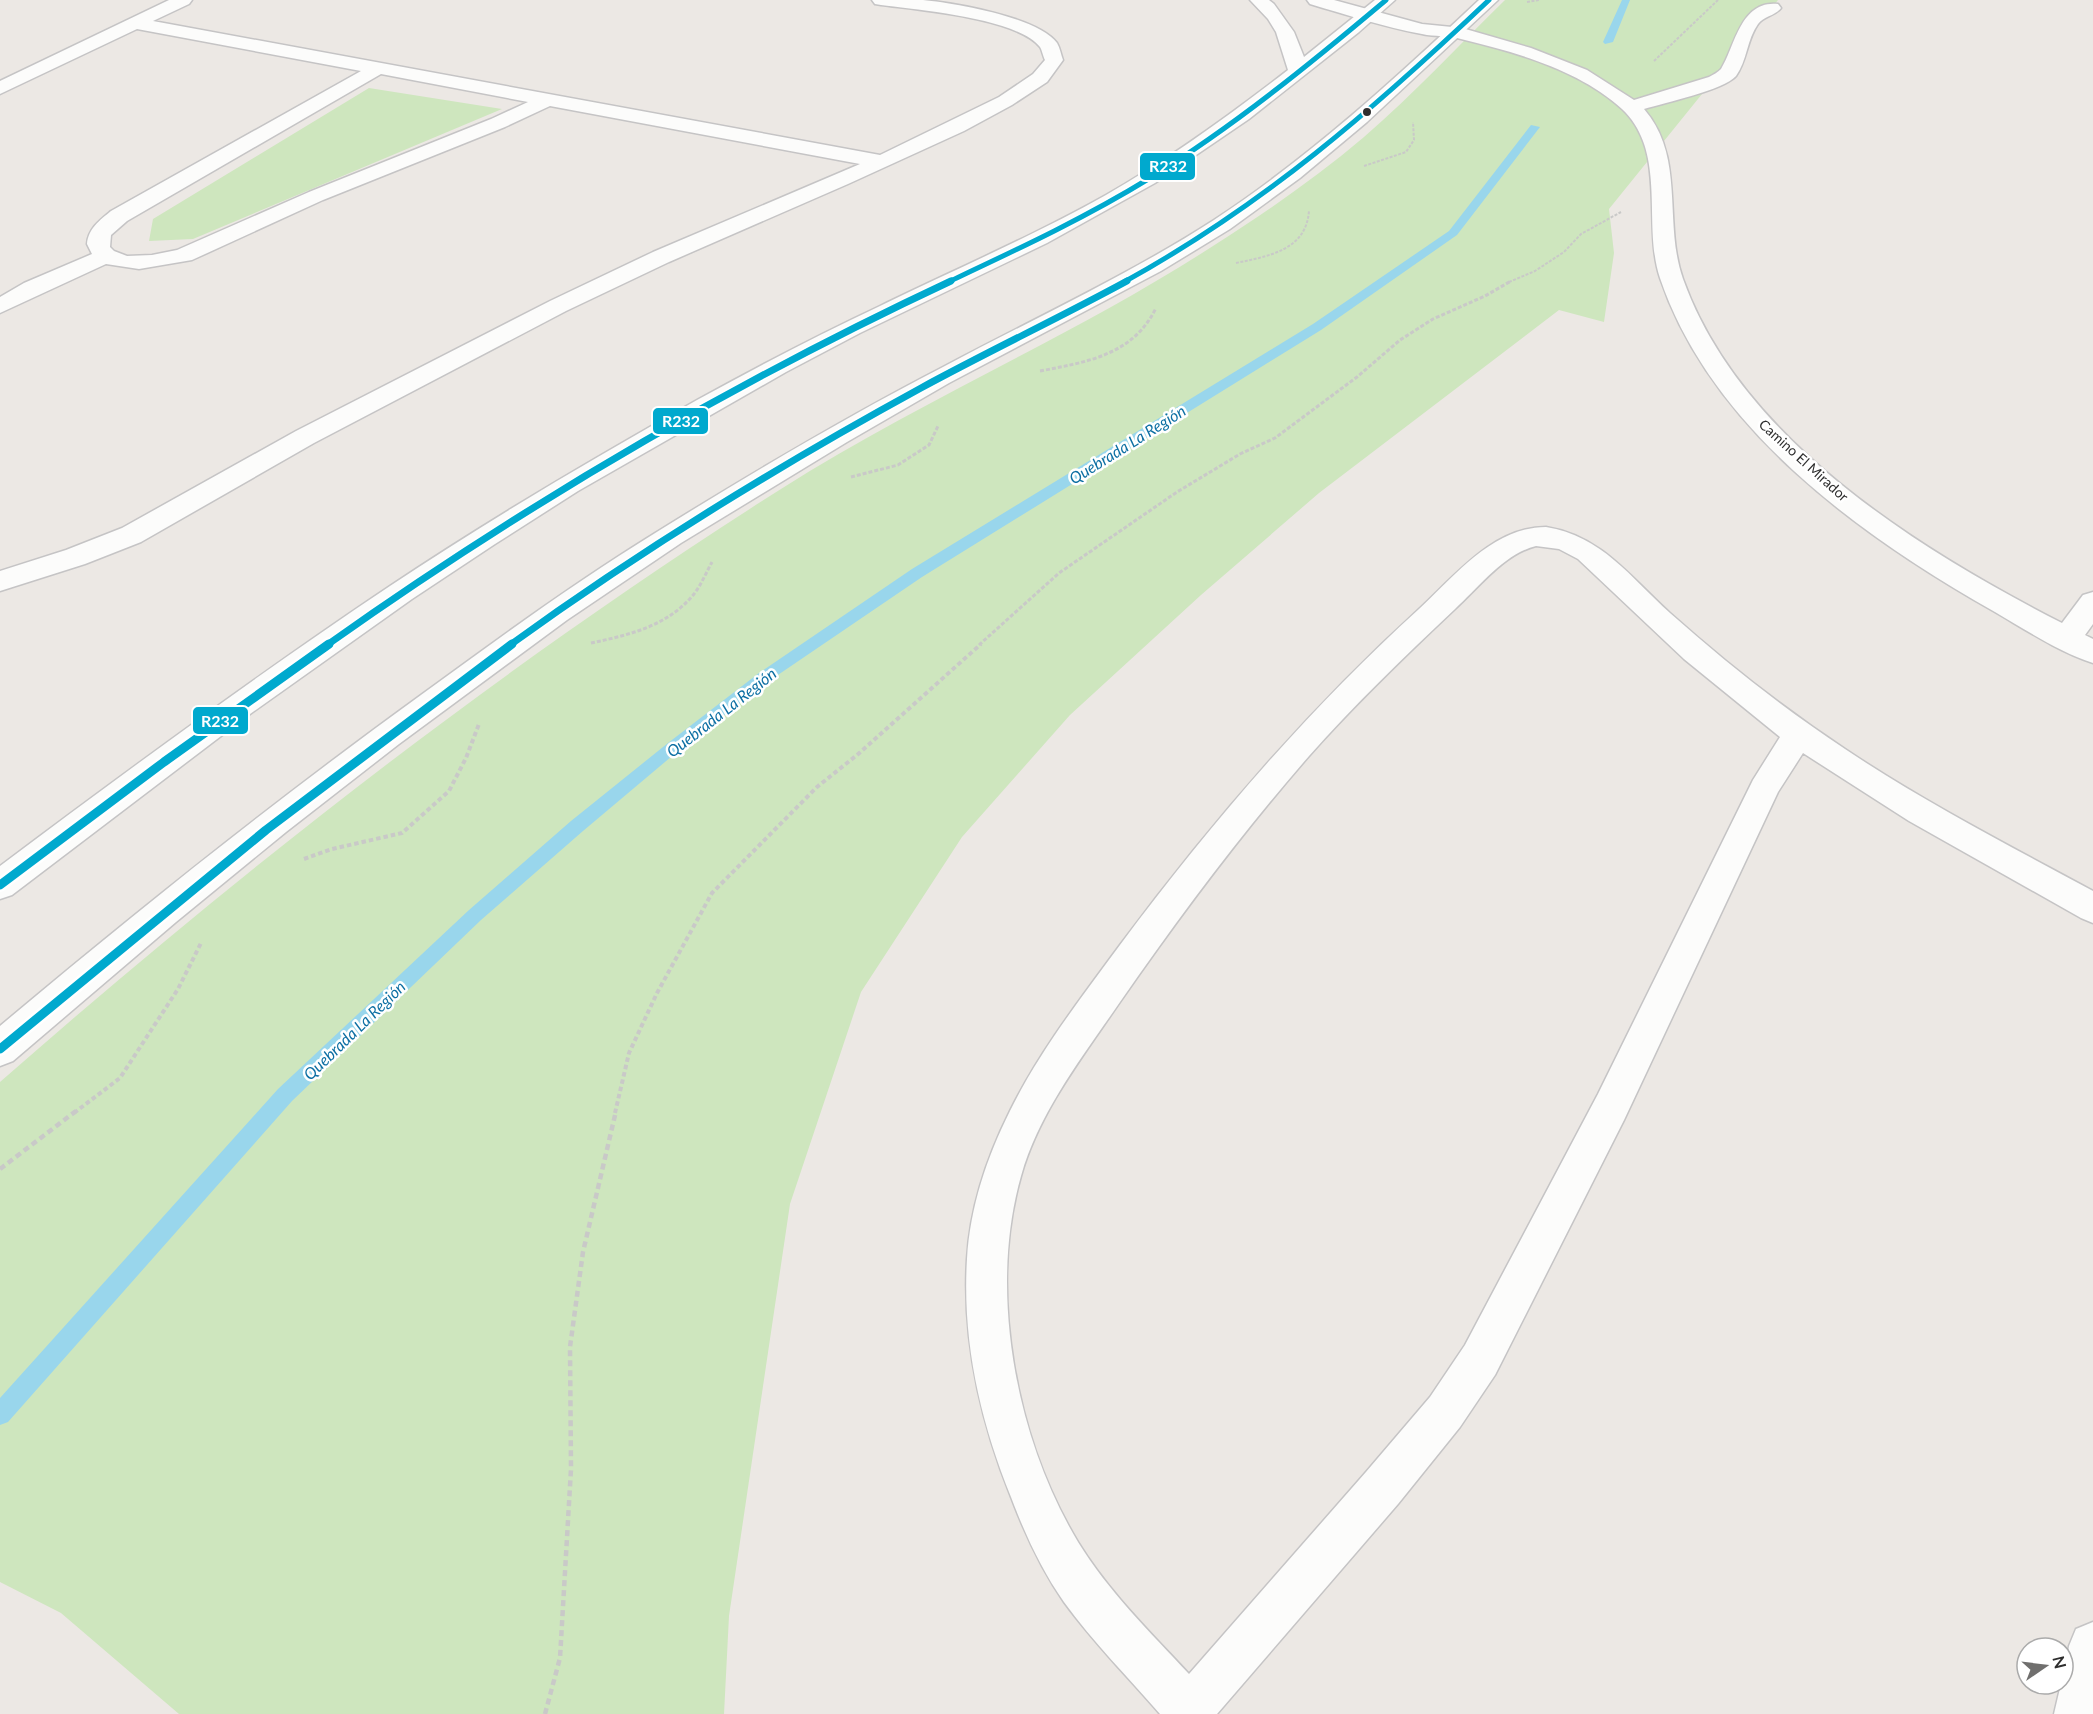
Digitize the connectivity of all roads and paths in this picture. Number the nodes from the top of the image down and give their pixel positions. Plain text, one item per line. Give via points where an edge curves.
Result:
1 (183, 0) edge
2 (881, 0) edge
3 (1259, 0) edge
4 (1316, 0) edge
5 (1489, 0) edge
6 (1539, 0) edge
7 (1719, 0) edge
8 (1377, 5) edge
9 (1772, 8) dead end
10 (134, 23) junction
11 (1468, 36) junction
12 (1653, 63) dead end
13 (379, 69) junction
14 (1298, 71) junction
15 (0, 88) edge
16 (545, 101) junction
17 (1631, 107) junction
18 (1413, 118) dead end
19 (879, 161) junction
20 (1363, 167) dead end
21 (1661, 197) junction
22 (1309, 206) dead end
23 (106, 256) junction
24 (1230, 264) dead end
25 (1158, 302) dead end
26 (0, 306) edge
27 (1036, 372) dead end
28 (941, 419) dead end
29 (846, 478) dead end
30 (716, 554) dead end
31 (0, 581) edge
32 (2093, 602) edge
33 (2067, 639) junction
34 (582, 645) dead end
35 (2093, 652) edge
36 (481, 718) dead end
37 (1799, 734) junction
38 (299, 861) dead end
39 (2, 880) edge
40 (2093, 908) edge
41 (206, 934) dead end
42 (0, 1048) edge
43 (0, 1169) edge
44 (2093, 1646) edge
45 (1191, 1712) edge
46 (544, 1714) edge
47 (2078, 1714) edge

1 - 10 street
2 - 19 street via 1019,25 1044,38 1054,57 1048,72 1027,89 961,125
3 - 14 street via 1278,18 1293,45
4 - 8 street, Camino El Mirador
5 - 11 street
6 - 11 path via 1515,4
7 - 12 path
8 - 11 street, Camino El Mirador via 1420,29
8 - 14 street
9 - 17 street via 1750,22 1728,73 1716,81
10 - 13 street
10 - 15 street
11 - 17 street, Camino El Mirador via 1573,71
11 - 42 street via 1218,226 1109,291 943,376 819,446 665,540 534,628 341,769
13 - 16 street
13 - 23 street via 119,216 98,238 100,251
14 - 39 street via 1184,157 1124,193 748,382 493,531 327,643
16 - 19 street
16 - 23 street via 184,255 136,262
17 - 21 street, Camino El Mirador via 1644,122 1658,152
18 - 20 path via 1414,140 1406,152
19 - 31 street via 689,244 487,342 280,451 141,530
21 - 33 street, Camino El Mirador via 1664,249 1680,305 1723,377 1755,415 1795,456 1870,519 1986,595
21 - 46 path via 1606,218 1535,271 1433,319 1400,340 1275,438 1177,492 1059,573 817,787 712,893 629,1053 583,1252 570,1347 571,1469 560,1658
22 - 24 path via 1310,218 1300,240 1280,251
23 - 26 street
25 - 27 path via 1151,323 1124,346 1083,363
28 - 29 path via 929,445 898,465
30 - 34 path via 694,595 663,621 626,636
32 - 33 street
33 - 35 street, Camino El Mirador
36 - 38 path via 449,791 402,833
37 - 40 street via 1957,833
37 - 45 street via 1764,789 1611,1107 1480,1360 1445,1412
37 - 45 street via 1718,671 1585,550 1556,538 1521,538 1490,560 1310,734 1173,900 1065,1050 1030,1112 1003,1173 990,1227 986,1286 993,1379 1013,1448 1065,1562 1096,1607
41 - 43 path via 178,989 120,1078
44 - 47 street

